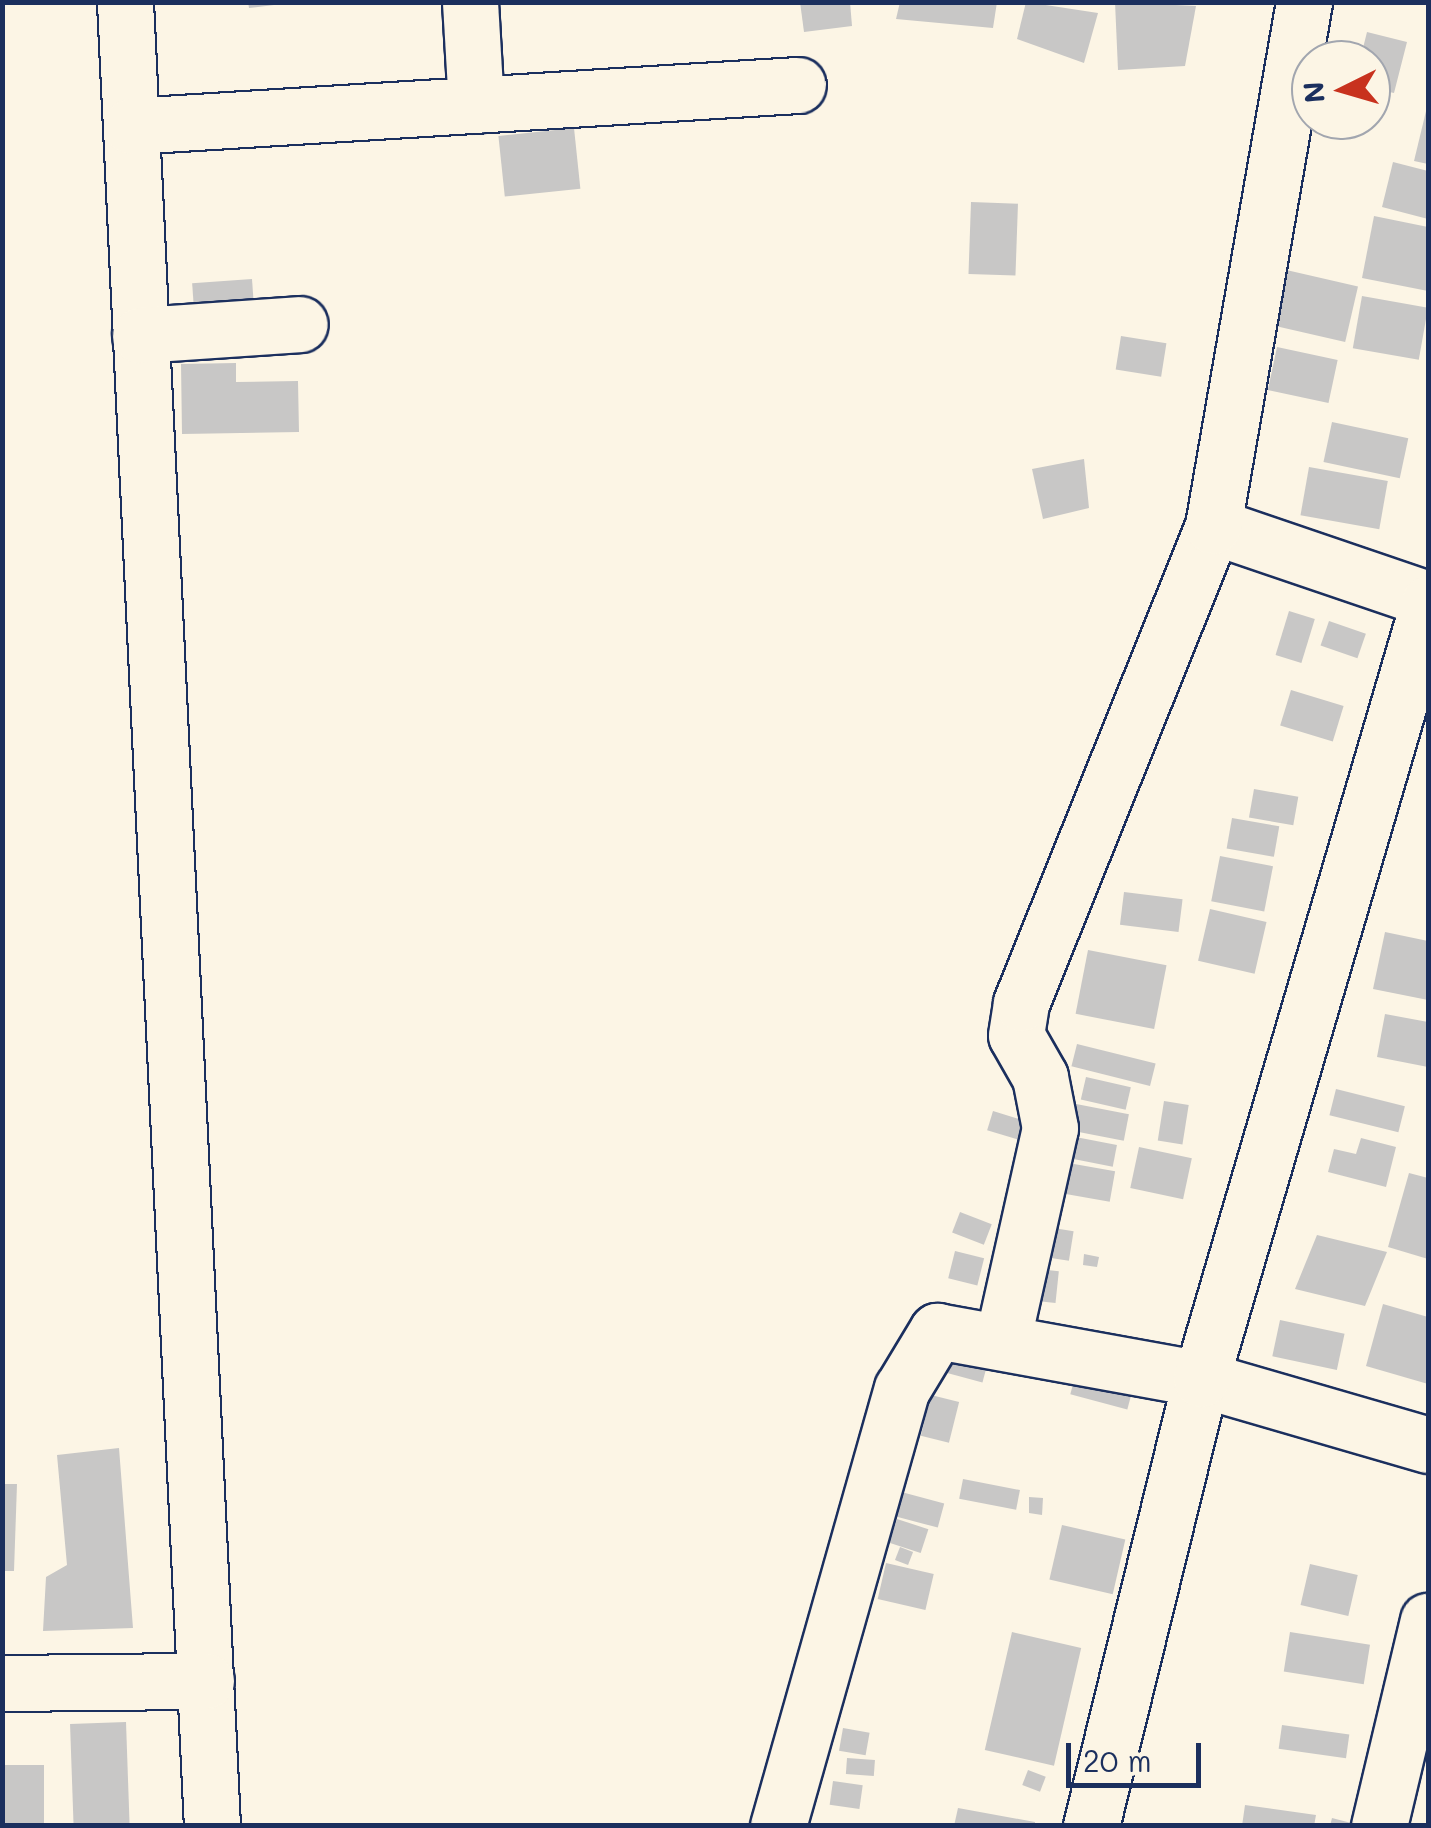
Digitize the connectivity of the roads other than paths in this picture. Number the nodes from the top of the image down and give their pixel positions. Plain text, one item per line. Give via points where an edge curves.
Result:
1 (125, 2) edge
2 (470, 2) edge
3 (1304, 2) edge
4 (798, 85) dead end
5 (476, 105) junction
6 (131, 126) junction
7 (300, 324) dead end
8 (140, 335) junction
9 (1214, 526) junction
10 (1428, 601) edge
11 (1004, 1338) junction
12 (1201, 1380) junction
13 (1428, 1445) edge
14 (1428, 1621) edge
15 (206, 1681) junction
16 (2, 1683) edge
17 (212, 1826) edge
18 (778, 1826) edge
19 (1091, 1826) edge
20 (1380, 1826) edge

1 - 6 street
2 - 5 street
3 - 9 street
4 - 5 street
5 - 6 street
6 - 8 street
7 - 8 street
8 - 15 street
9 - 10 street
9 - 11 street via 1021,1003 1016,1035 1040,1077 1050,1128
10 - 12 street
11 - 12 street
11 - 18 street via 937,1331 913,1360
12 - 13 street
12 - 19 street
14 - 20 street
15 - 16 street
15 - 17 street

